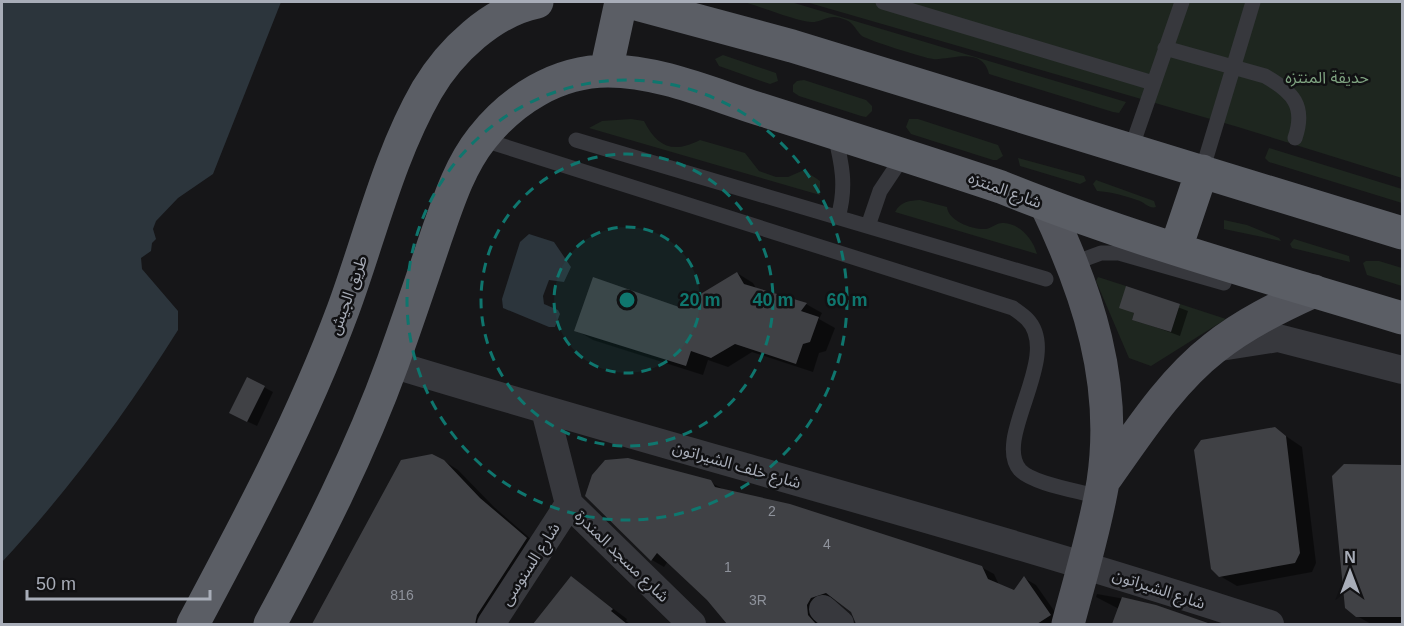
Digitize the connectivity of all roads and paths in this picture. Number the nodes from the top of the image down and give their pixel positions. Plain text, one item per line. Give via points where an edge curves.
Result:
1 (537, 2) edge
2 (621, 2) edge
3 (630, 2) edge
4 (884, 2) edge
5 (1182, 2) edge
6 (1252, 2) edge
7 (1166, 48) junction
8 (1233, 68) junction
9 (606, 71) junction
10 (1153, 83) junction
11 (834, 132) junction
12 (1295, 138) dead end
13 (481, 139) junction
14 (576, 140) dead end
15 (1131, 149) junction
16 (904, 155) junction
17 (1202, 171) junction
18 (1046, 205) junction
19 (838, 217) junction
20 (868, 226) junction
21 (1402, 233) edge
22 (1176, 248) junction
23 (1060, 271) junction
24 (1224, 283) dead end
25 (1314, 291) junction
26 (1402, 318) edge
27 (1214, 348) junction
28 (392, 364) junction
29 (1402, 370) edge
30 (545, 410) junction
31 (1101, 489) junction
32 (569, 504) junction
33 (1083, 564) junction
34 (1234, 619) edge
35 (193, 624) edge
36 (270, 624) edge
37 (491, 624) edge
38 (692, 624) edge
39 (1068, 624) edge
40 (1270, 624) edge

1 - 35 highway, طريق الجيش via 496,18 458,50 428,89 396,161 299,419
2 - 9 highway
3 - 15 highway via 727,26
4 - 10 lane
5 - 7 lane
6 - 8 lane
7 - 8 lane
7 - 10 lane
8 - 12 lane via 1265,76 1287,92 1300,111
8 - 17 lane
9 - 11 highway, شارع المنتزه via 663,79
9 - 13 highway via 570,77 536,91 512,107
10 - 15 lane
11 - 16 highway, شارع المنتزه
11 - 19 lane via 844,179
13 - 28 highway via 453,190
13 - 31 lane via 1012,308 1029,320 1037,337 1038,357 1013,456 1021,470 1034,478
14 - 19 lane
15 - 17 highway
16 - 18 highway, شارع المنتزه
16 - 20 lane via 880,191
17 - 21 highway
17 - 22 highway
18 - 22 highway, شارع المنتزه
18 - 23 main road
19 - 20 lane
20 - 23 lane
22 - 25 highway, شارع المنتزه
23 - 24 lane via 1101,252 1119,253
23 - 31 main road via 1092,316 1103,370 1106,426
25 - 26 highway, شارع المنتزه
25 - 27 main road via 1282,305
27 - 29 street via 1278,338
27 - 31 main road via 1158,405
28 - 30 street, شارع خلف الشيراتون
28 - 36 highway via 327,518
30 - 32 street, شارع مسجد المندرة
30 - 33 street, شارع خلف الشيراتون
31 - 33 main road
32 - 37 street, شارع السنوسى
32 - 38 street, شارع مسجد المندرة
33 - 34 street, شارع الشيراتون
33 - 39 main road
34 - 40 street, شارع الشيراتون

